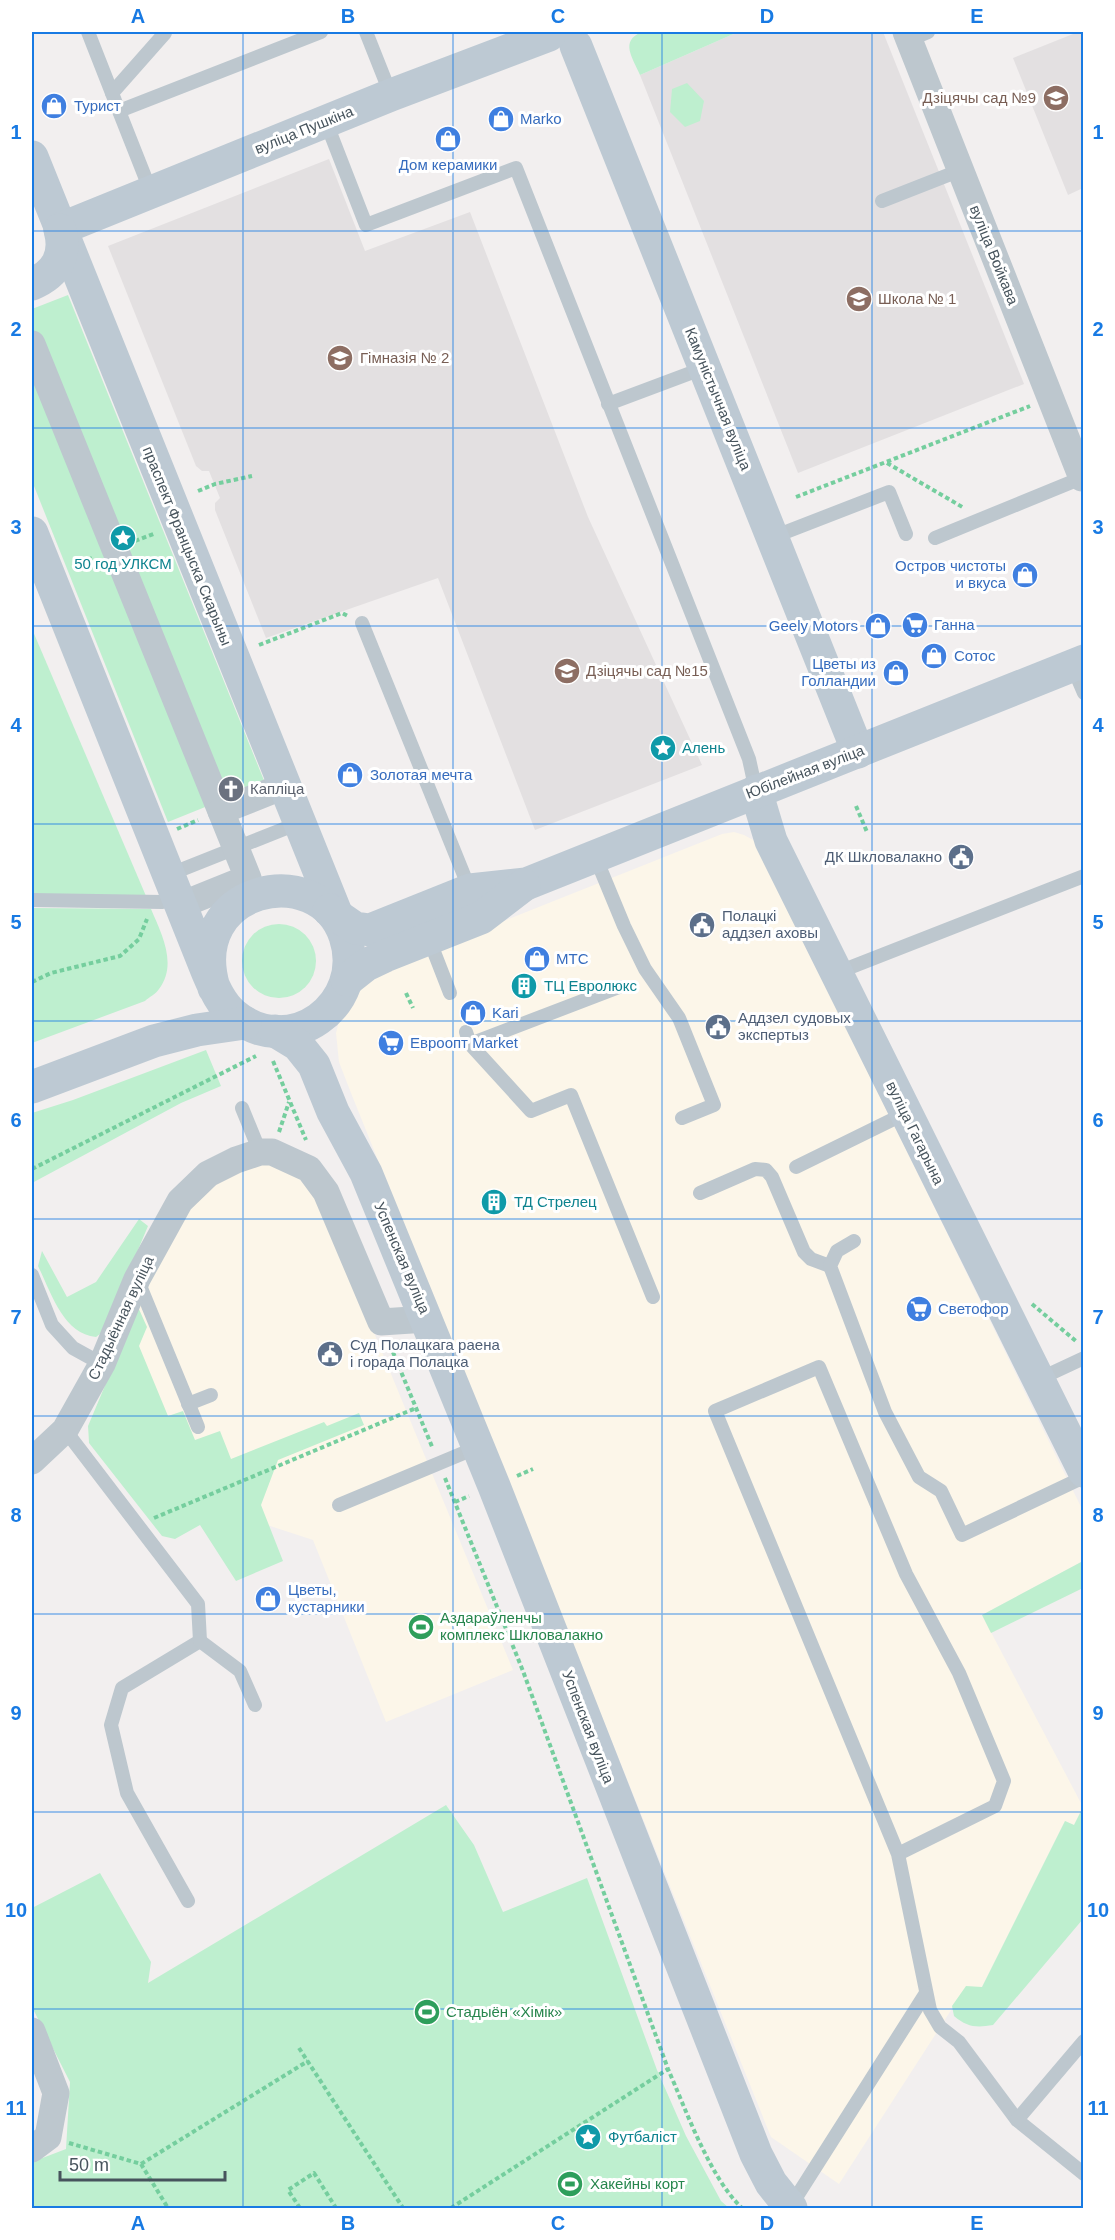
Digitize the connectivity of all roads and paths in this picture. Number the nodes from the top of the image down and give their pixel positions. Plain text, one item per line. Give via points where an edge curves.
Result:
1 (88, 32) edge
2 (321, 32) edge
3 (366, 32) edge
4 (165, 33) dead end
5 (914, 34) edge
6 (566, 36) edge
7 (112, 93) junction
8 (392, 95) junction
9 (119, 111) junction
10 (326, 122) junction
11 (32, 157) edge
12 (961, 170) junction
13 (151, 192) junction
14 (882, 201) dead end
15 (32, 207) edge
16 (60, 229) junction
17 (32, 284) edge
18 (32, 344) edge
19 (705, 367) junction
20 (1050, 398) junction
21 (608, 404) junction
22 (887, 462) junction
23 (252, 476) dead end
24 (1083, 479) edge
25 (198, 491) dead end
26 (796, 497) dead end
27 (982, 519) junction
28 (163, 530) dead end
29 (32, 533) edge
30 (906, 534) dead end
31 (773, 537) junction
32 (935, 538) dead end
33 (130, 543) dead end
34 (95, 557) dead end
35 (85, 561) dead end
36 (362, 623) joint
37 (259, 645) dead end
38 (1080, 673) edge
39 (858, 752) junction
40 (284, 786) junction
41 (756, 791) junction
42 (856, 806) dead end
43 (221, 811) junction
44 (299, 823) junction
45 (867, 832) dead end
46 (236, 848) junction
47 (595, 856) junction
48 (1083, 876) edge
49 (526, 884) junction
50 (470, 890) junction
51 (170, 895) junction
52 (32, 900) edge
53 (336, 920) junction
54 (429, 938) junction
55 (210, 972) junction
56 (836, 973) junction
57 (32, 982) edge
58 (619, 987) dead end
59 (406, 993) dead end
60 (450, 993) dead end
61 (340, 994) junction
62 (413, 1008) dead end
63 (154, 1041) junction
64 (263, 1042) junction
65 (32, 1087) edge
66 (289, 1100) junction
67 (242, 1108) dead end
68 (906, 1113) junction
69 (682, 1118) dead end
70 (266, 1152) junction
71 (796, 1167) dead end
72 (32, 1169) edge
73 (309, 1169) junction
74 (366, 1173) junction
75 (700, 1193) dead end
76 (854, 1241) dead end
77 (830, 1266) junction
78 (32, 1275) edge
79 (137, 1279) junction
80 (653, 1297) dead end
81 (1026, 1299) dead end
82 (427, 1319) junction
83 (381, 1322) junction
84 (1083, 1348) edge
85 (1083, 1358) edge
86 (102, 1364) junction
87 (1037, 1380) junction
88 (212, 1395) dead end
89 (188, 1404) junction
90 (416, 1408) junction
91 (198, 1427) dead end
92 (65, 1431) junction
93 (478, 1447) junction
94 (32, 1461) edge
95 (439, 1462) junction
96 (1083, 1471) edge
97 (1083, 1477) edge
98 (339, 1505) dead end
99 (137, 1525) junction
100 (200, 1641) junction
101 (255, 1705) dead end
102 (898, 1854) junction
103 (188, 1901) dead end
104 (926, 1993) junction
105 (32, 2031) edge
106 (1083, 2041) edge
107 (299, 2048) dead end
108 (308, 2061) junction
109 (668, 2069) junction
110 (1017, 2120) junction
111 (39, 2144) edge
112 (141, 2164) junction
113 (1083, 2174) edge
114 (168, 2208) edge
115 (300, 2208) edge
116 (336, 2208) edge
117 (403, 2208) edge
118 (451, 2208) edge
119 (742, 2208) edge
120 (790, 2208) edge

1 - 7 lane
2 - 9 lane
3 - 8 lane
4 - 7 lane
5 - 12 street, вуліца Войкава
6 - 8 main road, вуліца Пушкіна
6 - 19 main road, Камуністычная вуліца
7 - 9 lane
8 - 10 main road, вуліца Пушкіна
9 - 13 lane
10 - 13 main road, вуліца Пушкіна
10 - 21 lane via 366,225 516,168
11 - 16 main road, праспект Францыска Скарыны
12 - 14 lane
12 - 20 street, вуліца Войкава
13 - 16 main road, вуліца Пушкіна
15 - 16 main road via 45,211
16 - 17 main road via 63,247 58,265 50,275
16 - 40 main road, праспект Францыска Скарыны
18 - 43 street
19 - 21 lane
19 - 31 main road, Камуністычная вуліца
20 - 22 path
20 - 24 street, вуліца Войкава
21 - 41 lane via 748,759
22 - 26 path
22 - 27 path
23 - 25 path
24 - 27 lane
27 - 32 lane
28 - 33 path
29 - 51 main road
30 - 31 lane via 889,492
31 - 39 main road, Камуністычная вуліца
34 - 35 path
36 - 37 path via 342,613
36 - 50 lane
38 - 39 main road, Юбілейная вуліца
39 - 41 main road, Юбілейная вуліца
40 - 43 street
40 - 44 main road, праспект Францыска Скарыны
41 - 47 main road, Юбілейная вуліца
41 - 56 main road, вуліца Гагарына via 771,841
42 - 45 path
43 - 46 street
44 - 46 lane
44 - 53 main road, праспект Францыска Скарыны
46 - 51 street via 248,878
47 - 49 main road, Юбілейная вуліца
47 - 69 lane via 645,969 679,1018 714,1105
48 - 56 lane
49 - 50 main road, Юбілейная вуліца
49 - 54 main road, Юбілейная вуліца via 480,918
50 - 53 main road, Юбілейная вуліца via 370,930
51 - 52 lane
51 - 55 main road
51 - 57 path via 139,939 120,956 51,973
53 - 55 main road via 313,899 298,893 267,891 252,896 226,914 217,927 211,942
53 - 61 main road via 349,949 350,965
54 - 60 lane
54 - 61 main road, Юбілейная вуліца via 366,965
55 - 63 main road via 190,1012
55 - 64 main road via 222,1002
56 - 68 main road, вуліца Гагарына
58 - 80 lane via 468,1038 531,1111 571,1095
59 - 62 path
61 - 64 main road via 307,1027
61 - 74 main road, Успенская вуліца via 327,1032 330,1059
63 - 64 main road via 198,1030
63 - 65 main road
64 - 66 path
64 - 72 path
64 - 74 main road, Успенская вуліца via 298,1045 314,1065 333,1112
66 - 70 path
66 - 73 path via 311,1153
67 - 70 lane
68 - 71 lane
68 - 87 main road, вуліца Гагарына
70 - 73 street
70 - 79 street, Стадыённая вуліца via 236,1160 208,1174 180,1202
73 - 83 street via 326,1192
74 - 82 main road, Успенская вуліца
75 - 77 lane via 755,1169 766,1170 804,1252
76 - 77 lane via 837,1251
77 - 97 lane via 885,1412 919,1477 941,1491 962,1535
78 - 86 lane via 51,1325 73,1348
79 - 86 street, Стадыённая вуліца
79 - 89 lane
81 - 84 path
82 - 83 street
82 - 93 main road, Успенская вуліца
83 - 90 path
85 - 87 lane
86 - 92 street, Стадыённая вуліца
87 - 96 main road, вуліца Гагарына
88 - 89 lane
89 - 91 lane
90 - 95 path
90 - 99 path
92 - 94 street, Стадыённая вуліца
92 - 99 lane
93 - 95 lane
93 - 120 main road, Успенская вуліца via 756,2154
95 - 98 lane
95 - 109 path via 523,1671
99 - 100 lane via 198,1604
100 - 101 lane via 240,1671
100 - 103 lane via 122,1688 111,1725 127,1793
102 - 102 lane via 995,1806 1004,1781 959,1673 906,1574 819,1367 715,1411
102 - 104 lane
104 - 110 lane via 940,2027 959,2042
104 - 120 lane
105 - 111 street via 56,2093
106 - 110 lane
107 - 108 path
108 - 112 path
108 - 117 path
109 - 118 path
109 - 119 path via 695,2133 730,2196
110 - 113 lane
111 - 112 path
112 - 114 path
115 - 116 path via 288,2190 314,2173

